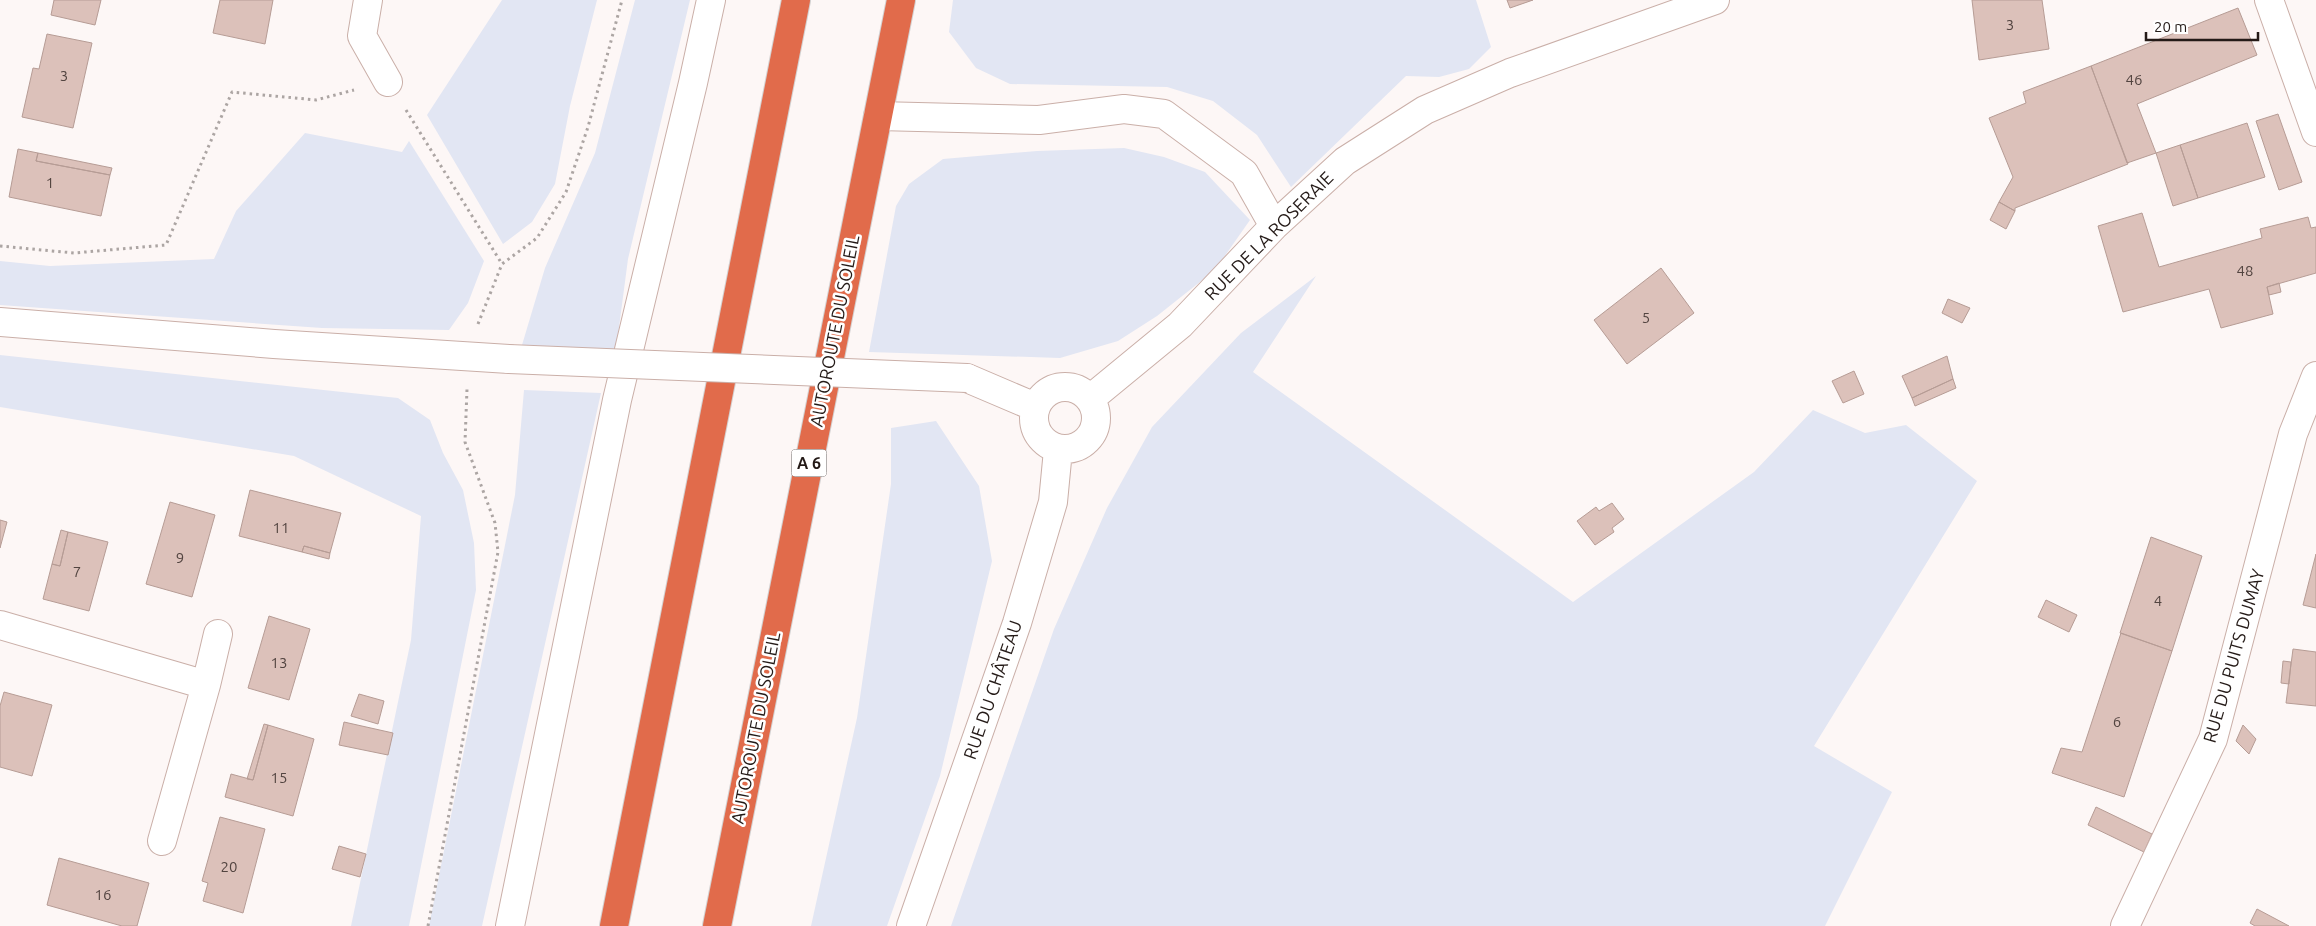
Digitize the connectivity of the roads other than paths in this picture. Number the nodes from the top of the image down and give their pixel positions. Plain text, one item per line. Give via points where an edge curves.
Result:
1 (368, 0) edge
2 (711, 0) edge
3 (796, 0) edge
4 (900, 0) edge
5 (1715, 0) edge
6 (2269, 0) edge
7 (388, 82) road end
8 (878, 116) junction
9 (2316, 132) edge
10 (1274, 226) junction
11 (0, 322) edge
12 (2316, 376) edge
13 (1090, 399) junction
14 (1035, 407) junction
15 (1058, 450) junction
16 (0, 624) edge
17 (218, 634) dead end
18 (206, 685) junction
19 (162, 840) dead end
20 (510, 926) edge
21 (614, 926) edge
22 (717, 926) edge
23 (911, 926) edge
24 (2125, 926) edge

1 - 7 street via 362,36
2 - 20 street via 617,400
3 - 21 highway
4 - 8 highway, AUTOROUTE DU SOLEIL / A 6
5 - 10 street, RUE DE LA ROSERAIE via 1510,73 1424,110 1345,161
6 - 9 street
8 - 10 street via 1039,120 1124,109 1164,114 1244,173
8 - 22 highway, AUTOROUTE DU SOLEIL / A 6
10 - 13 street, RUE DE LA ROSERAIE via 1180,325
11 - 14 street, bridge via 510,359 967,378
12 - 24 street, RUE DU PUITS DUMAY via 2293,434 2213,739
13 - 14 street via 1077,388 1060,387 1045,394
13 - 15 street via 1097,413 1096,428 1087,442 1074,449
14 - 15 street via 1034,425 1042,441
15 - 23 street, RUE DU CHÂTEAU via 1053,502 1017,623
16 - 18 street
17 - 18 street
18 - 19 street

